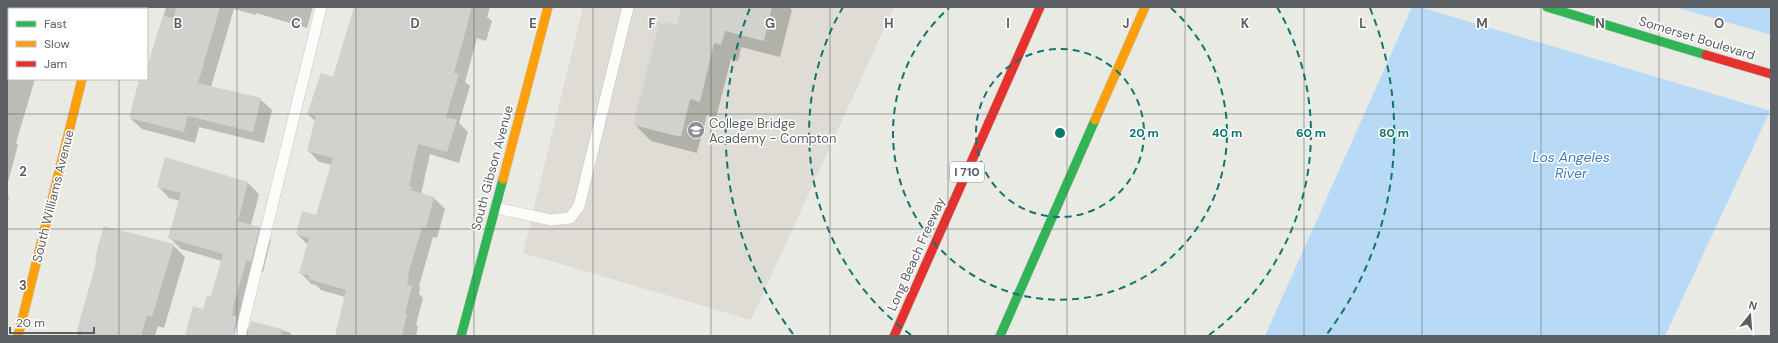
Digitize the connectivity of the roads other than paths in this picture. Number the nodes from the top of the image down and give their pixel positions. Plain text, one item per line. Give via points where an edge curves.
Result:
1 (321, 7) edge
2 (548, 7) edge
3 (628, 7) edge
4 (1040, 7) edge
5 (1145, 7) edge
6 (1547, 7) edge
7 (1771, 74) edge
8 (82, 80) edge
9 (496, 208) junction
10 (18, 336) edge
11 (240, 336) edge
12 (461, 336) edge
13 (894, 336) edge
14 (1000, 336) edge

1 - 11 lane
2 - 9 main road, South Gibson Avenue
3 - 9 lane via 579,206 570,218 551,220
4 - 13 main road, Long Beach Freeway / I 710
5 - 14 main road
6 - 7 main road, Somerset Boulevard
8 - 10 main road, South Williams Avenue
9 - 12 main road, South Gibson Avenue

